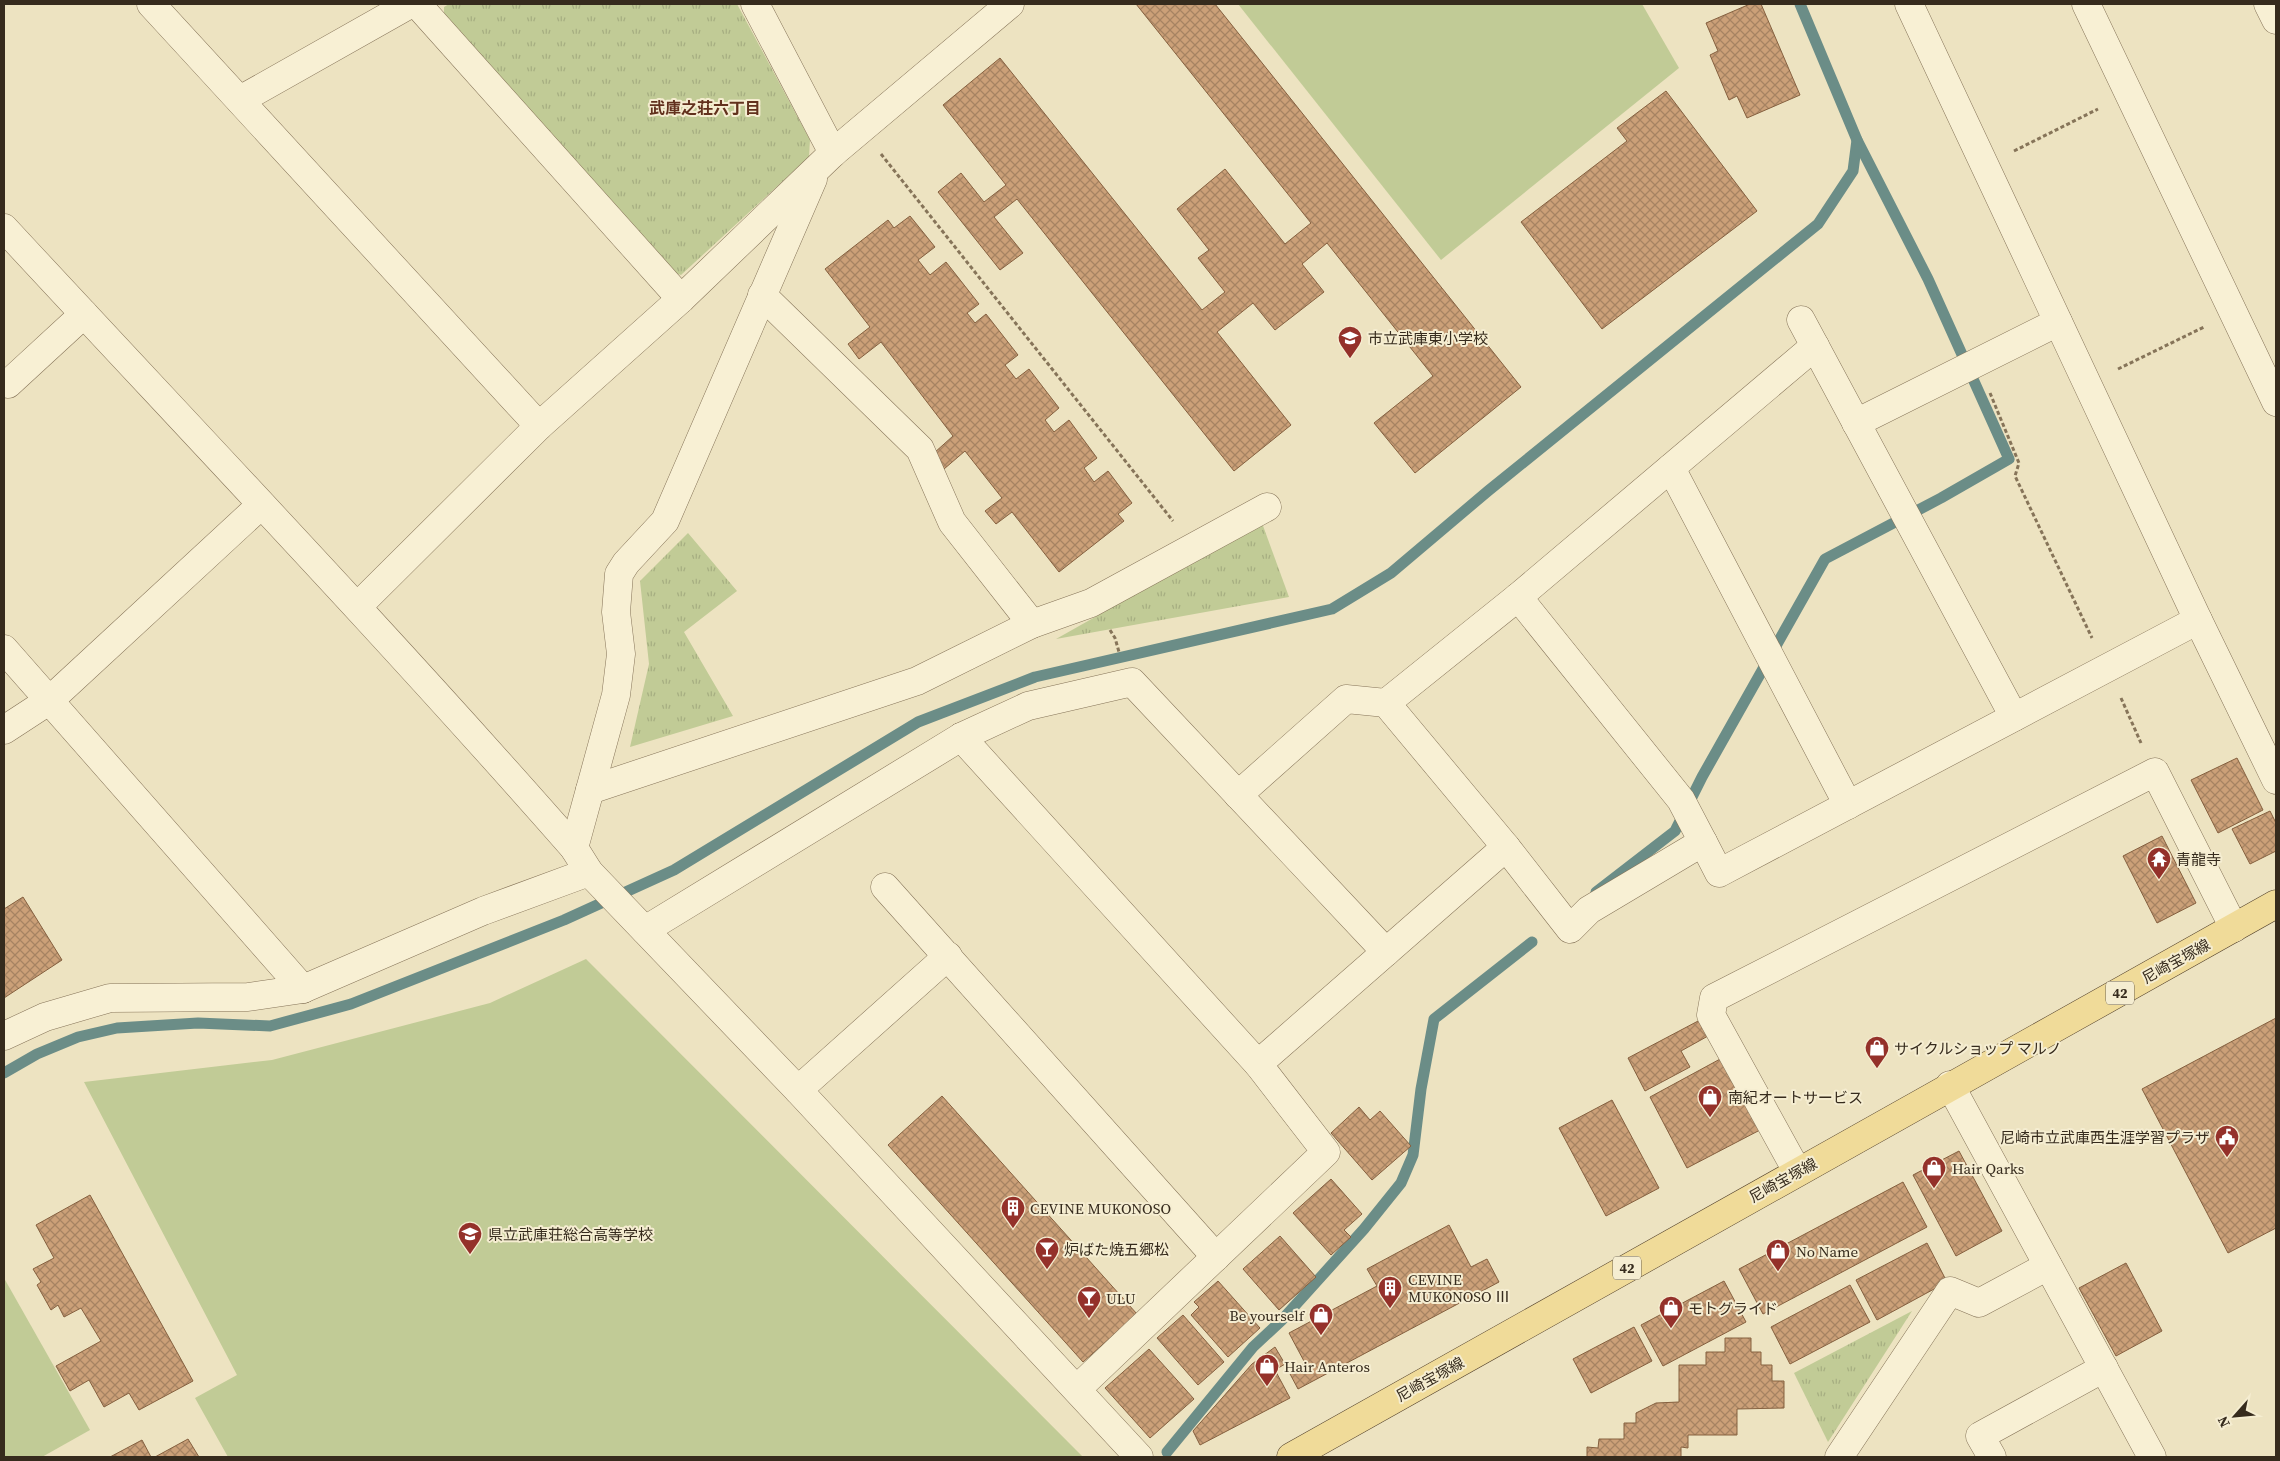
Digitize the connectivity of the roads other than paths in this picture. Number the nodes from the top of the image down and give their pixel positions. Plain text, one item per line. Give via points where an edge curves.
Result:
1 (151, 4) edge
2 (410, 4) edge
3 (417, 4) edge
4 (755, 4) edge
5 (1010, 4) edge
6 (1909, 4) edge
7 (2086, 4) edge
8 (2268, 4) edge
9 (2276, 20) edge
10 (240, 100) junction
11 (825, 161) junction
12 (4, 228) edge
13 (762, 295) junction
14 (681, 299) junction
15 (84, 314) junction
16 (1801, 320) dead end
17 (2058, 322) junction
18 (1815, 346) junction
19 (8, 384) dead end
20 (2276, 402) edge
21 (1856, 423) junction
22 (539, 426) junction
23 (1671, 468) junction
24 (261, 505) junction
25 (1267, 507) dead end
26 (1518, 597) junction
27 (358, 606) junction
28 (2198, 620) junction
29 (1032, 624) junction
30 (4, 649) edge
31 (50, 700) junction
32 (1386, 703) junction
33 (2014, 717) junction
34 (4, 730) edge
35 (961, 737) junction
36 (2276, 780) edge
37 (590, 790) junction
38 (1238, 795) junction
39 (1848, 805) junction
40 (1703, 842) junction
41 (1506, 847) junction
42 (574, 848) junction
43 (589, 872) junction
44 (885, 887) dead end
45 (2276, 904) edge
46 (2234, 928) junction
47 (645, 930) junction
48 (1386, 952) junction
49 (948, 956) junction
50 (303, 989) junction
51 (4, 1036) edge
52 (1258, 1064) junction
53 (1950, 1086) junction
54 (798, 1090) junction
55 (1797, 1171) junction
56 (1216, 1257) junction
57 (2048, 1266) junction
58 (2104, 1368) junction
59 (1077, 1389) junction
60 (1139, 1457) edge
61 (1291, 1457) edge
62 (1839, 1457) edge
63 (1992, 1457) edge
64 (2152, 1457) edge

1 - 10 street
2 - 10 street
3 - 14 street
4 - 11 street
5 - 11 street
6 - 17 street
7 - 20 street
8 - 9 street
10 - 22 street
11 - 13 street
11 - 14 street
12 - 15 street
13 - 29 street via 920,449 952,522
13 - 37 street via 665,521 619,574 616,612 621,654 616,695
14 - 22 street
15 - 19 street
15 - 24 street
16 - 18 street
17 - 21 street
17 - 28 street
18 - 21 street
18 - 23 street
21 - 33 street
22 - 27 street
23 - 26 street
23 - 39 street
24 - 27 street
24 - 31 street
25 - 29 street via 1090,603
26 - 32 street
26 - 40 street via 1684,807
27 - 42 street
28 - 33 street
28 - 36 street
29 - 37 street via 917,681
30 - 31 street
31 - 34 street
31 - 50 street
32 - 38 street via 1346,699
32 - 41 street
33 - 39 street
35 - 38 street via 1028,706 1132,682
35 - 47 street
35 - 52 street
37 - 42 street
38 - 48 street
39 - 40 street via 1719,873
40 - 41 street via 1590,910 1570,928
41 - 48 street
42 - 43 street
43 - 47 street
43 - 50 street via 483,912
44 - 49 street
45 - 46 main road, 尼崎宝塚線 / 42
46 - 53 main road, 尼崎宝塚線 / 42
46 - 55 street via 2155,772 1714,998 1711,1015
47 - 54 street
48 - 52 street
49 - 54 street
49 - 56 street
50 - 51 street via 248,997 110,998 46,1017
52 - 56 street via 1326,1152
53 - 55 main road, 尼崎宝塚線 / 42
53 - 57 street
54 - 59 street
55 - 61 main road, 尼崎宝塚線 / 42
56 - 59 street
57 - 58 street
57 - 62 street via 1980,1303 1950,1291
58 - 63 street via 1980,1436
58 - 64 street
59 - 60 street

